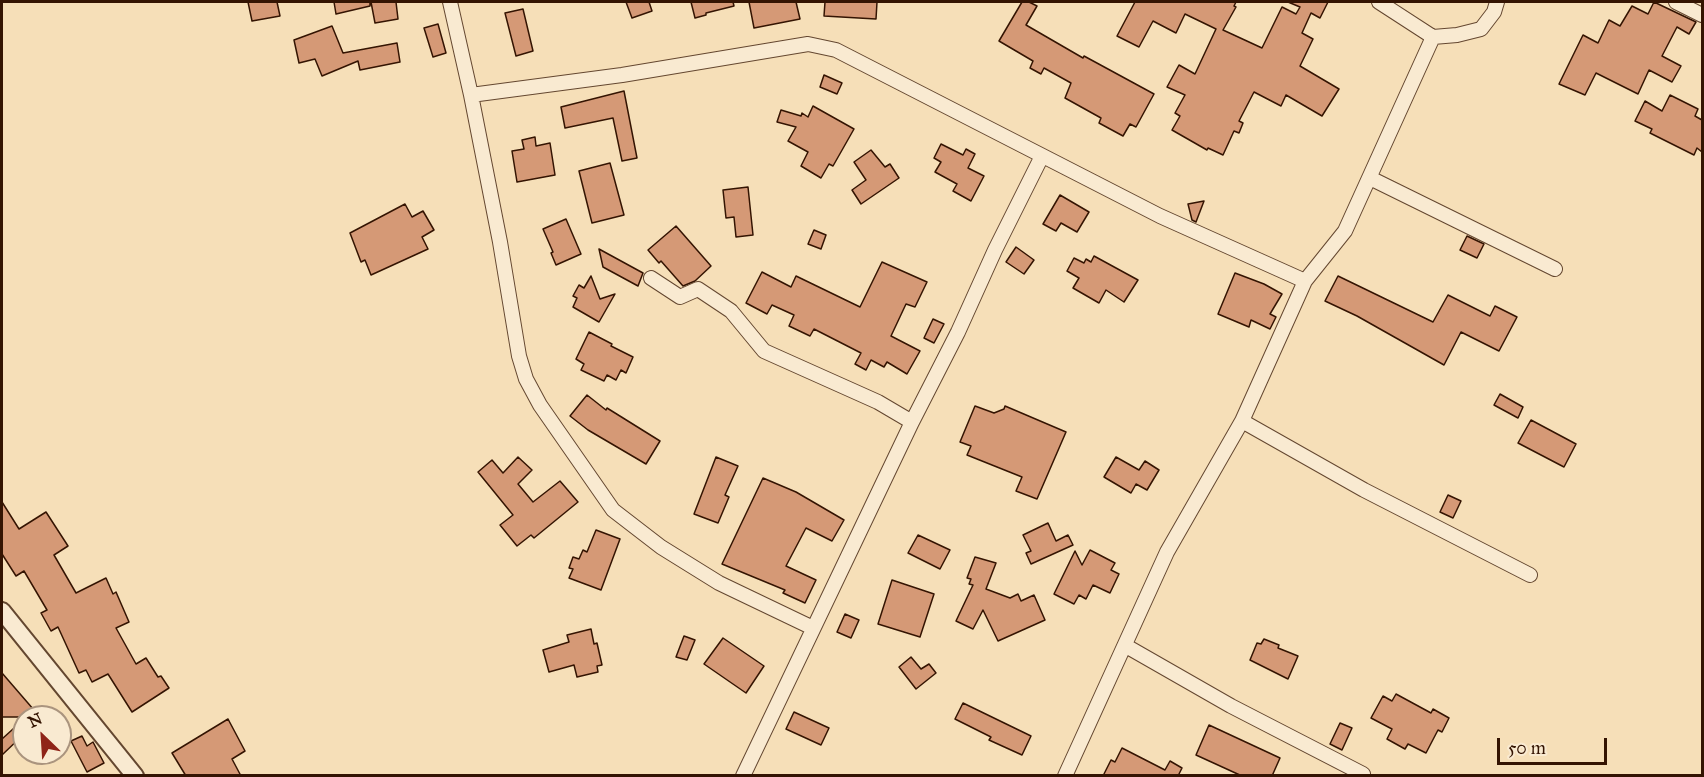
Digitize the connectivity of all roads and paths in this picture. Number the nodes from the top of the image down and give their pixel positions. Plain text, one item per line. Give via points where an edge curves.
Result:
1 (450, 2) edge
2 (1379, 2) edge
3 (1497, 2) edge
4 (1676, 2) edge
5 (1702, 15) edge
6 (1433, 37) junction
7 (471, 95) junction
8 (1042, 156) junction
9 (1370, 178) junction
10 (1555, 269) dead end
11 (651, 278) dead end
12 (1305, 281) junction
13 (1242, 421) junction
14 (912, 422) junction
15 (1530, 575) dead end
16 (2, 614) edge
17 (813, 628) junction
18 (1126, 646) junction
19 (1363, 774) edge
20 (135, 776) edge
21 (743, 776) edge
22 (1065, 776) edge

1 - 7 street
2 - 6 street
3 - 6 street via 1481,29
4 - 5 street
6 - 9 street
7 - 8 street via 808,44 836,50
7 - 17 street via 519,356 540,405 613,510 661,547 719,583
8 - 12 street via 1160,216
8 - 14 street
9 - 10 street
9 - 12 street via 1345,231
11 - 14 street via 680,297 698,289 731,311 764,351 878,402
12 - 13 street
13 - 15 street via 1364,490
13 - 18 street via 1167,552
14 - 17 street
16 - 20 street
17 - 21 street
18 - 19 street
18 - 22 street

